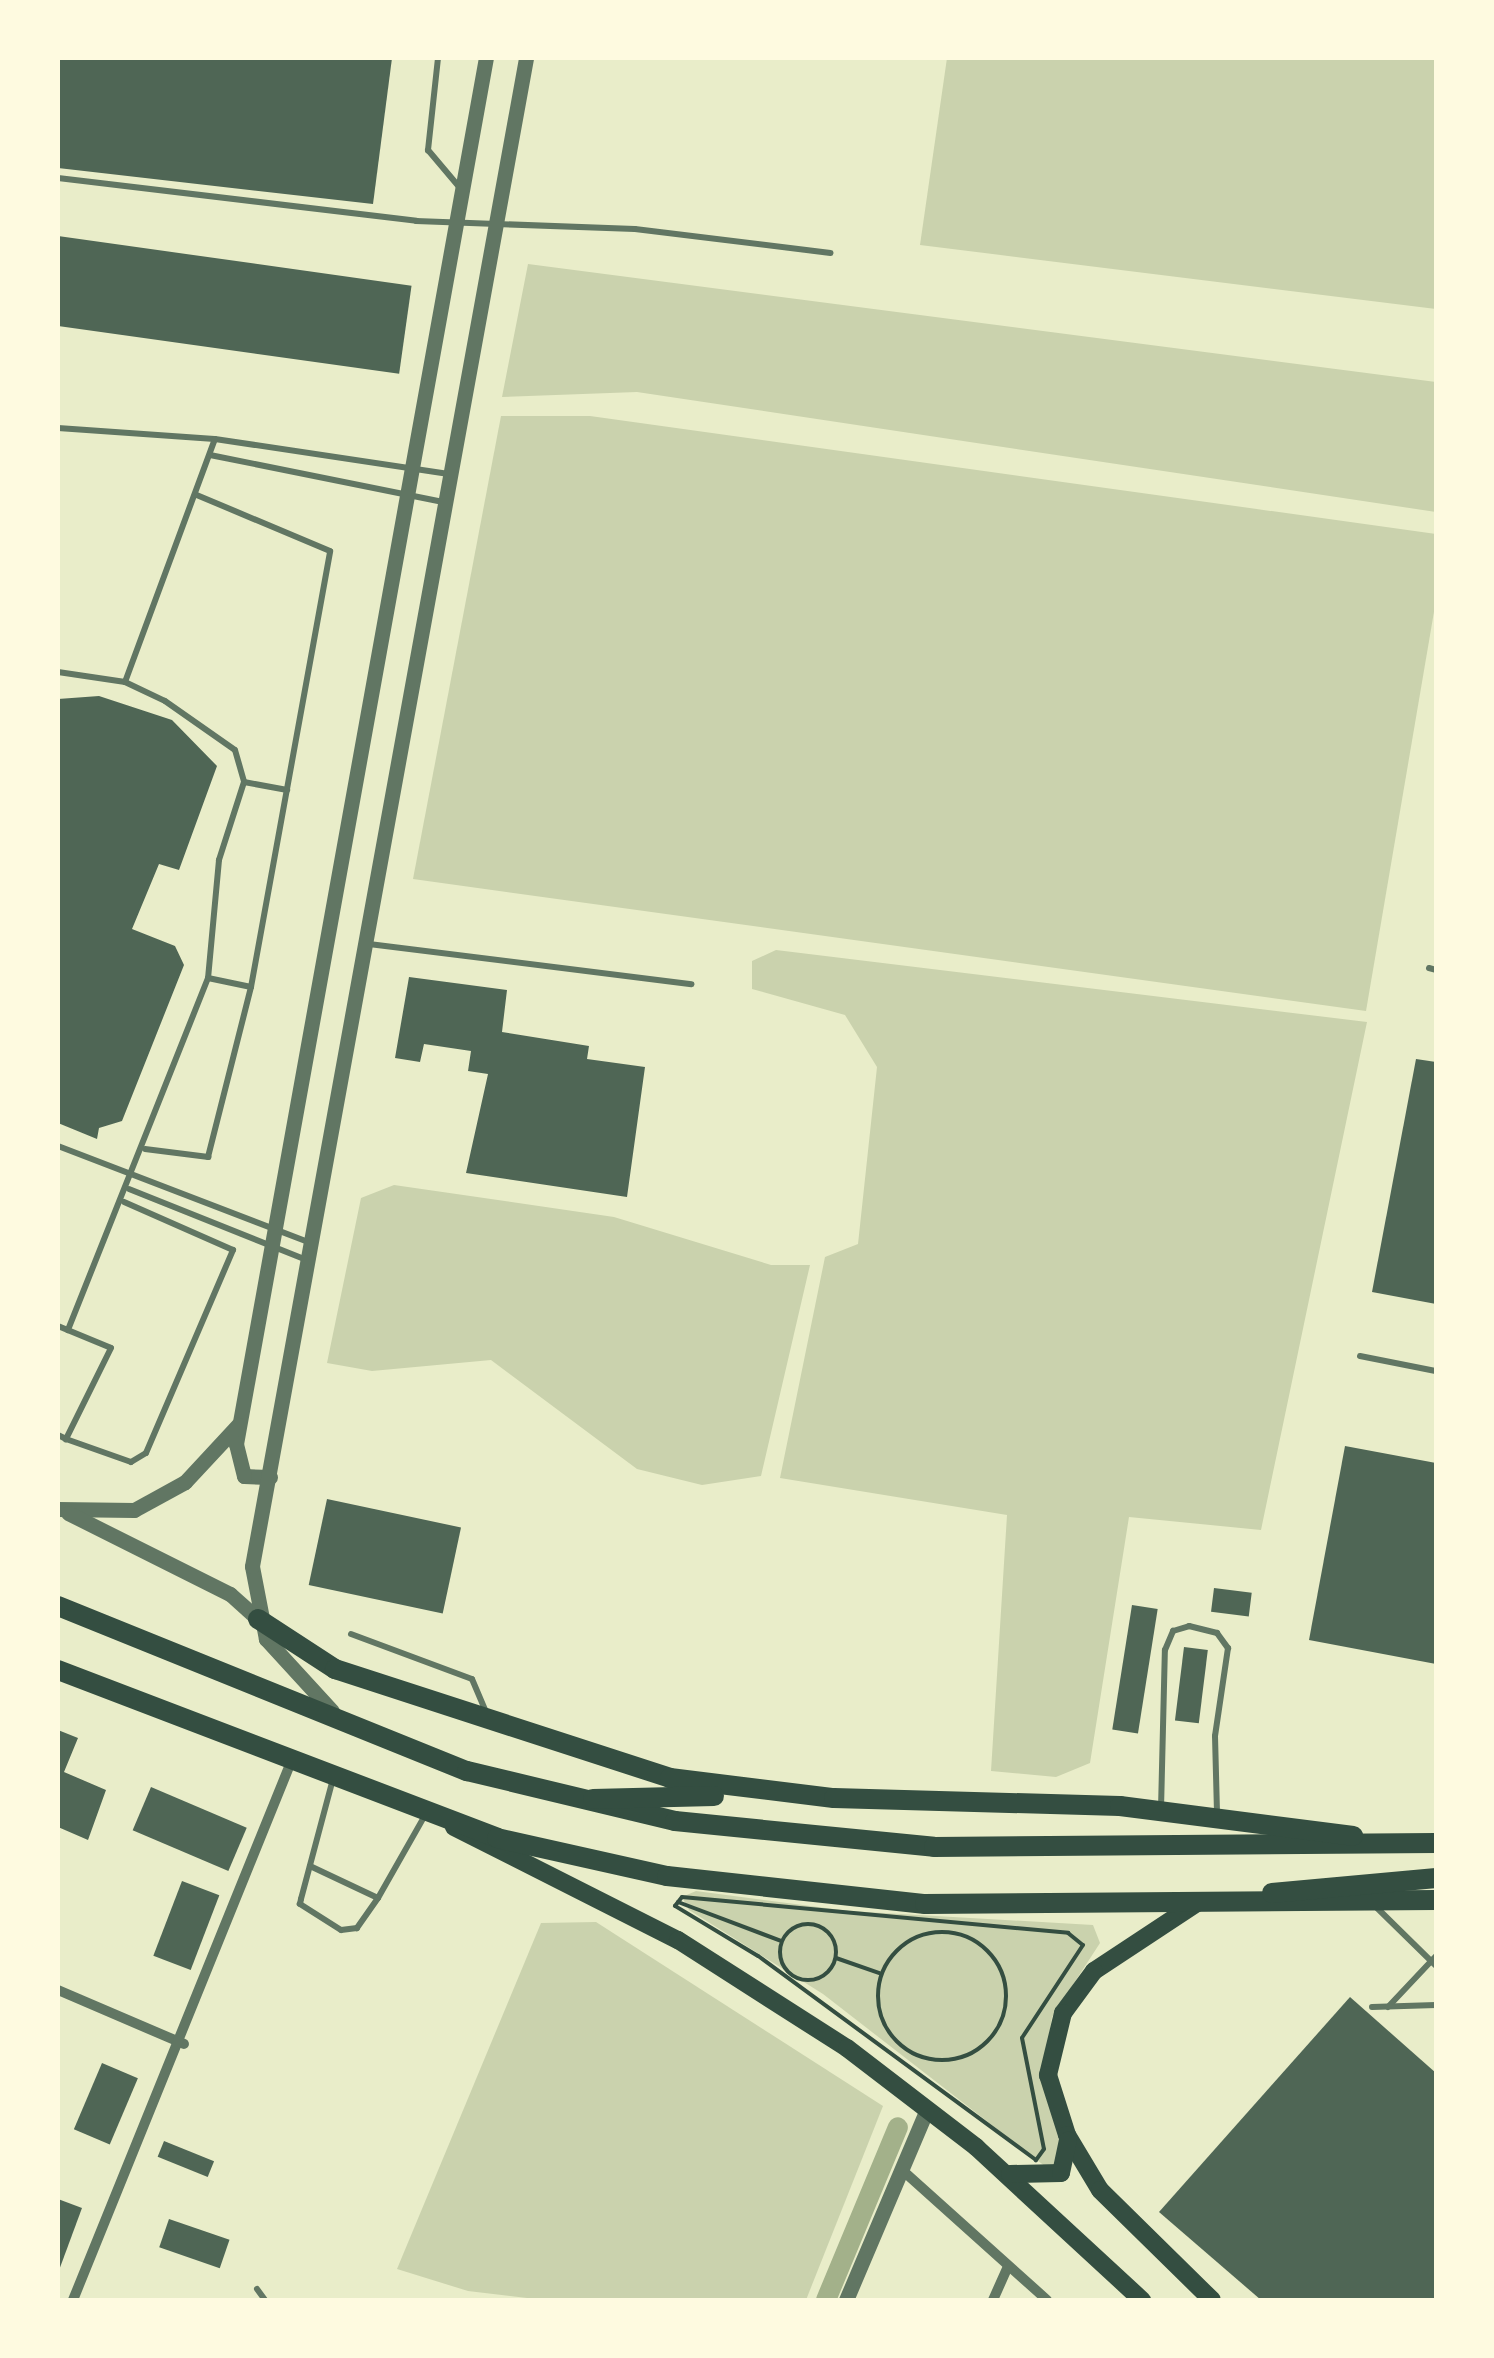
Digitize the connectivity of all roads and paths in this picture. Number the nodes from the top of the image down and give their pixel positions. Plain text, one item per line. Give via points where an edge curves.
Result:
1 (438, 58) edge
2 (486, 58) edge
3 (526, 58) edge
4 (58, 178) edge
5 (462, 190) junction
6 (456, 221) junction
7 (496, 223) junction
8 (831, 253) dead end
9 (58, 428) edge
10 (215, 439) junction
11 (210, 455) junction
12 (411, 467) junction
13 (451, 474) junction
14 (406, 493) junction
15 (197, 495) junction
16 (446, 502) junction
17 (58, 672) edge
18 (125, 682) junction
19 (244, 782) junction
20 (288, 790) junction
21 (368, 944) junction
22 (208, 978) junction
23 (692, 984) dead end
24 (251, 986) junction
25 (58, 1146) edge
26 (145, 1150) junction
27 (137, 1173) junction
28 (129, 1189) junction
29 (124, 1202) junction
30 (276, 1233) junction
31 (314, 1244) junction
32 (272, 1251) junction
33 (311, 1261) junction
34 (58, 1326) edge
35 (68, 1330) junction
36 (1360, 1356) dead end
37 (1436, 1371) edge
38 (241, 1422) junction
39 (62, 1437) edge
40 (270, 1477) junction
41 (63, 1511) edge
42 (58, 1606) edge
43 (258, 1619) junction
44 (351, 1634) dead end
45 (58, 1670) edge
46 (489, 1726) junction
47 (353, 1732) junction
48 (290, 1762) junction
49 (333, 1779) junction
50 (834, 1798) junction
51 (566, 1802) junction
52 (1161, 1809) junction
53 (1218, 1815) junction
54 (434, 1816) junction
55 (1436, 1843) edge
56 (1404, 1844) junction
57 (310, 1866) junction
58 (1436, 1878) edge
59 (378, 1898) junction
60 (1436, 1900) edge
61 (1241, 1901) junction
62 (1370, 1901) junction
63 (678, 1902) junction
64 (1200, 1902) junction
65 (782, 1942) junction
66 (836, 1958) junction
67 (1435, 1962) edge
68 (882, 1974) junction
69 (58, 1990) edge
70 (1436, 2005) edge
71 (1372, 2006) dead end
72 (1388, 2007) junction
73 (184, 2044) junction
74 (927, 2109) junction
75 (1067, 2136) junction
76 (901, 2170) junction
77 (1004, 2172) junction
78 (1008, 2266) junction
79 (257, 2289) dead end
80 (73, 2300) edge
81 (264, 2300) edge
82 (846, 2300) edge
83 (993, 2300) edge
84 (1047, 2300) edge
85 (1142, 2300) edge
86 (1212, 2300) edge

1 - 5 lane via 428,150
2 - 5 street
3 - 7 street
4 - 6 lane
5 - 6 street
6 - 7 lane
6 - 12 street
7 - 8 lane
7 - 13 street
9 - 10 lane
10 - 11 lane
10 - 12 lane
11 - 14 lane
11 - 15 lane
12 - 13 lane
12 - 14 street
13 - 16 street
14 - 16 lane
14 - 30 street
15 - 18 lane
15 - 20 lane via 330,550
16 - 21 street
17 - 18 lane
18 - 19 lane via 216,733 235,750
19 - 20 lane
19 - 22 lane via 219,860
20 - 24 lane
21 - 23 lane
21 - 31 street
22 - 24 lane
22 - 26 lane
24 - 26 lane via 208,1156
25 - 27 lane
26 - 27 lane
27 - 28 lane
27 - 30 lane
28 - 29 lane
28 - 32 lane
29 - 35 lane
29 - 39 lane via 233,1250 146,1453 130,1462
30 - 31 lane
30 - 32 street
31 - 33 street
32 - 33 lane
32 - 38 street
33 - 40 street
34 - 35 lane
35 - 39 lane via 111,1348
36 - 37 lane
38 - 40 street via 238,1469
38 - 41 street via 185,1482 157,1498 99,1516
40 - 43 street via 252,1566
41 - 43 street via 230,1594
42 - 47 main road
43 - 46 main road via 316,1662
43 - 47 street via 290,1675
44 - 46 lane via 472,1679
45 - 48 main road
46 - 50 main road via 652,1774
47 - 51 main road
48 - 49 main road
48 - 73 street via 200,1975
49 - 54 main road
49 - 57 lane
50 - 51 main road
50 - 52 main road
51 - 56 main road via 884,1845
52 - 53 main road
52 - 53 lane via 1165,1650 1173,1631 1190,1626 1217,1633 1228,1648 1214,1736
53 - 56 main road
54 - 59 lane
54 - 64 main road via 614,1866 820,1896
54 - 74 main road via 494,1854 678,1940
55 - 56 main road
57 - 59 lane
57 - 59 lane via 305,1914 353,1931
58 - 61 main road via 1307,1885
60 - 62 main road
61 - 62 main road
61 - 64 main road
62 - 67 lane
63 - 63 path via 1068,1934 1083,1945 1022,2038 1044,2149 1036,2160
63 - 65 path
64 - 75 main road via 1108,1958 1063,2012 1048,2075
65 - 66 path via 813,1924 834,1940
65 - 66 path via 781,1960 800,1980 827,1974
66 - 68 path
67 - 72 lane
68 - 68 path via 925,1934 967,1936 998,1964 1000,2025 959,2057 908,2051 881,2018
69 - 73 street
70 - 72 lane
71 - 72 lane
73 - 80 street
74 - 76 street
74 - 77 main road
75 - 77 main road via 1061,2173
75 - 86 main road via 1122,2216
76 - 78 street
76 - 82 street
77 - 85 main road
78 - 83 street
78 - 84 street
79 - 81 lane

